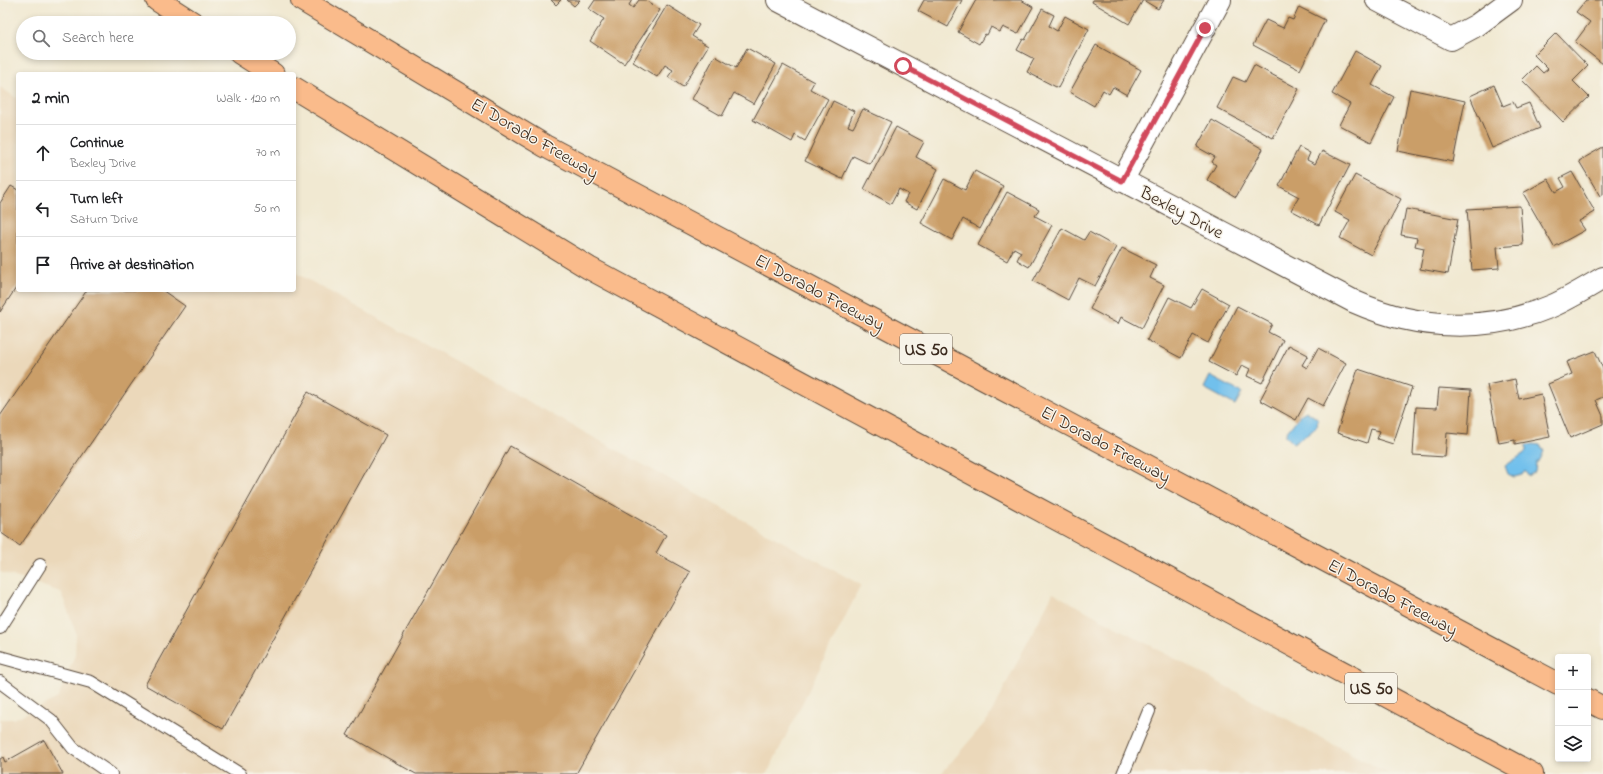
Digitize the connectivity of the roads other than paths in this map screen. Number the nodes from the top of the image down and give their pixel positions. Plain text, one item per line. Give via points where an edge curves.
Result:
1 (157, 0) edge
2 (302, 0) edge
3 (778, 0) edge
4 (1220, 0) edge
5 (1377, 0) edge
6 (1511, 0) edge
7 (182, 16) edge
8 (251, 60) edge
9 (270, 72) edge
10 (296, 89) edge
11 (1122, 181) junction
12 (1603, 278) edge
13 (40, 565) dead end
14 (0, 628) edge
15 (0, 657) edge
16 (0, 682) edge
17 (1555, 682) edge
18 (1591, 702) edge
19 (1603, 708) edge
20 (1149, 711) dead end
21 (111, 774) edge
22 (240, 774) edge
23 (1123, 774) edge
24 (1532, 774) edge

1 - 7 highway
2 - 17 highway, El Dorado Freeway / US 50 via 544,146
3 - 11 street, Bexley Drive
4 - 11 street
5 - 6 street via 1451,39 1477,25
8 - 9 highway
10 - 24 highway, US 50 via 589,268
11 - 12 street, Bexley Drive via 1355,302 1410,321 1453,325 1496,322 1552,306
13 - 14 lane
15 - 22 lane via 91,682
16 - 21 lane via 51,720 73,748
18 - 19 highway
20 - 23 lane

